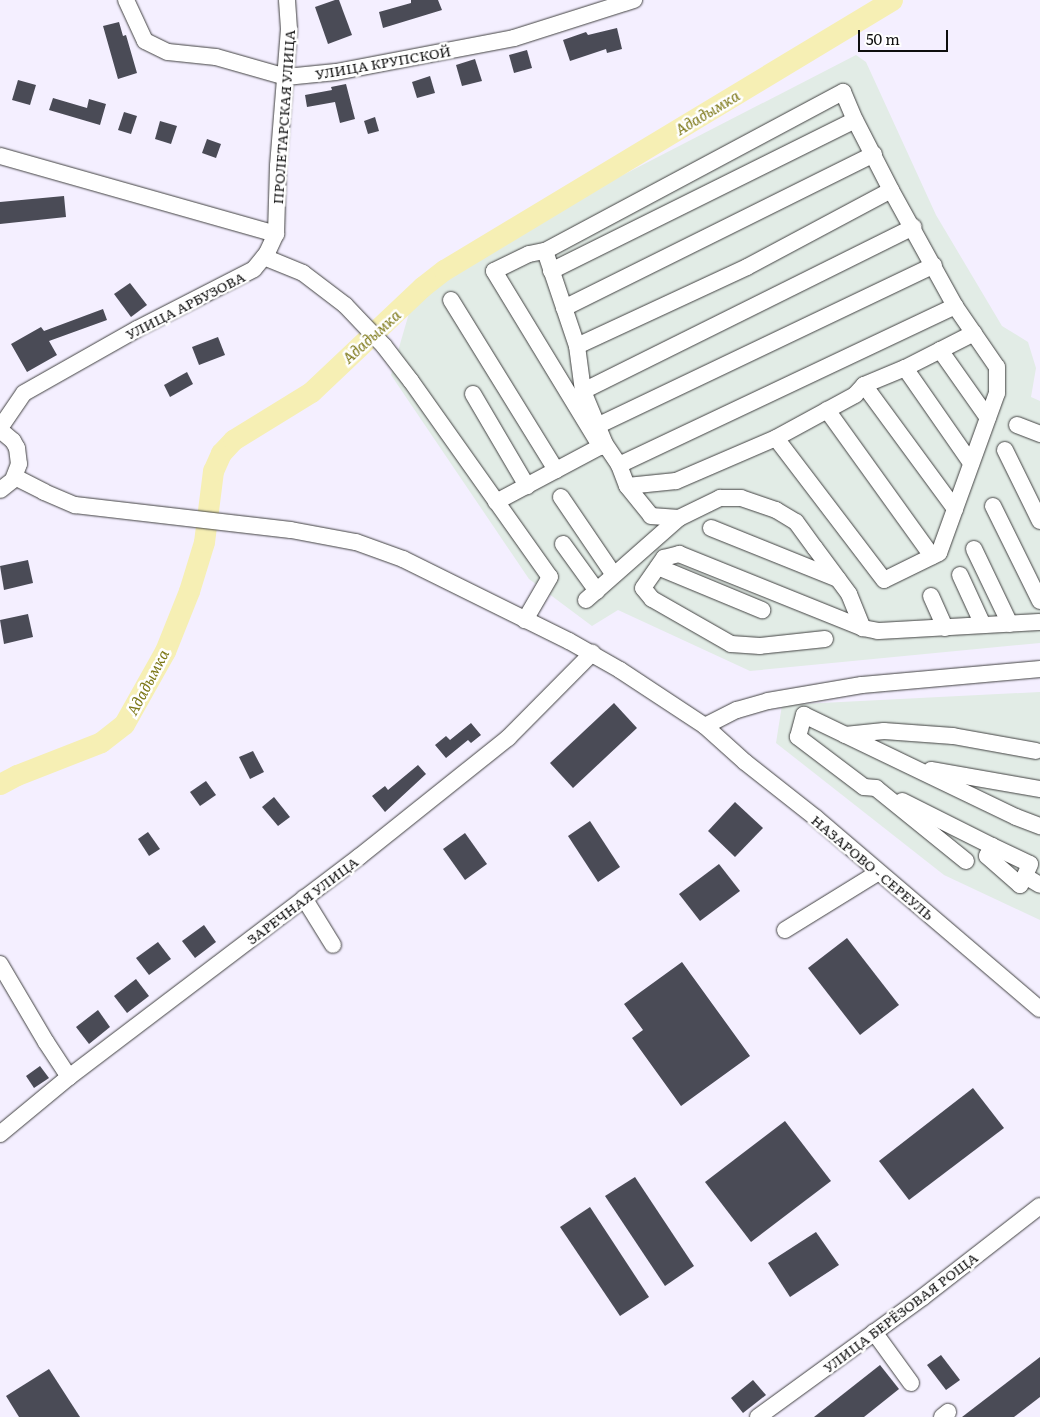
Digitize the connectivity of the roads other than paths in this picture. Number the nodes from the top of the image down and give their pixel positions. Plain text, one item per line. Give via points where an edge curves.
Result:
1 (126, 0) edge
2 (287, 0) edge
3 (634, 0) edge
4 (286, 77) junction
5 (855, 120) junction
6 (874, 154) junction
7 (0, 156) edge
8 (891, 190) junction
9 (913, 227) junction
10 (276, 234) junction
11 (545, 251) junction
12 (264, 257) junction
13 (934, 265) junction
14 (552, 271) junction
15 (451, 300) dead end
16 (955, 306) junction
17 (564, 308) junction
18 (974, 333) junction
19 (577, 346) junction
20 (940, 350) junction
21 (905, 368) junction
22 (864, 385) junction
23 (583, 391) junction
24 (474, 394) dead end
25 (827, 410) junction
26 (988, 418) junction
27 (598, 425) junction
28 (1017, 425) dead end
29 (0, 429) edge
30 (1039, 435) edge
31 (776, 438) junction
32 (603, 446) junction
33 (1005, 450) dead end
34 (971, 463) junction
35 (619, 465) junction
36 (556, 470) junction
37 (15, 477) junction
38 (527, 486) junction
39 (627, 486) junction
40 (0, 490) edge
41 (561, 497) dead end
42 (496, 502) junction
43 (993, 506) dead end
44 (955, 509) junction
45 (679, 518) junction
46 (1040, 521) edge
47 (712, 528) dead end
48 (564, 544) dead end
49 (974, 548) dead end
50 (932, 556) junction
51 (658, 567) junction
52 (614, 575) junction
53 (960, 575) dead end
54 (838, 579) junction
55 (931, 596) dead end
56 (1040, 601) edge
57 (762, 610) dead end
58 (525, 620) junction
59 (1040, 622) edge
60 (1010, 624) junction
61 (983, 625) junction
62 (863, 628) junction
63 (944, 628) junction
64 (825, 639) dead end
65 (592, 653) junction
66 (1040, 669) edge
67 (705, 726) junction
68 (958, 726) dead end
69 (884, 731) junction
70 (844, 735) junction
71 (930, 745) dead end
72 (1038, 751) edge
73 (910, 766) junction
74 (876, 788) junction
75 (1040, 789) edge
76 (1040, 826) edge
77 (992, 846) junction
78 (966, 862) dead end
79 (1032, 869) edge
80 (880, 872) junction
81 (1040, 885) edge
82 (304, 898) junction
83 (785, 930) dead end
84 (333, 945) dead end
85 (0, 964) edge
86 (1040, 1009) edge
87 (70, 1077) junction
88 (0, 1134) edge
89 (1040, 1206) edge
90 (874, 1332) junction
91 (911, 1383) dead end
92 (758, 1417) edge

1 - 4 street, УЛИЦА КРУПСКОЙ via 145,41 168,52 216,57
2 - 4 street, ПРОЛЕТАРСКАЯ УЛИЦА
3 - 4 street, УЛИЦА КРУПСКОЙ via 514,38 336,72
4 - 10 street, ПРОЛЕТАРСКАЯ УЛИЦА
5 - 6 street
5 - 11 street via 843,92
5 - 14 street
6 - 8 street
6 - 17 street
7 - 10 street
8 - 9 street
8 - 19 street via 747,267
9 - 13 street
9 - 23 street
10 - 12 street, УЛИЦА АРБУЗОВА
11 - 14 street
11 - 32 street via 528,254 494,271
12 - 29 street, УЛИЦА АРБУЗОВА via 254,269 137,329 24,393
12 - 42 street via 303,274 345,305 384,346
13 - 16 street
13 - 27 street
14 - 17 street
15 - 36 street
16 - 18 street
16 - 35 street
17 - 19 street
18 - 20 street
18 - 26 street via 997,367 997,393
19 - 23 street
20 - 21 street
20 - 26 street
21 - 22 street
21 - 34 street
22 - 25 street via 855,395
22 - 44 street
23 - 27 street
24 - 38 street
25 - 31 street
25 - 50 street
26 - 34 street
27 - 32 street
28 - 30 street
29 - 37 street via 17,448 19,464
31 - 39 street via 676,481
31 - 50 street via 884,580
32 - 35 street
32 - 36 street
33 - 46 street
34 - 44 street
35 - 39 street
36 - 38 street
37 - 40 street
37 - 58 street, НАЗАРОВО - СЕРЕУЛЬ via 75,505 291,530 356,542 403,559
38 - 42 street
39 - 45 street via 651,516
41 - 52 street
42 - 58 street via 550,577
43 - 56 street
44 - 50 street via 939,553
45 - 52 street
45 - 54 street via 720,498 741,498 776,510 796,522
47 - 54 street
48 - 52 street via 591,595
49 - 60 street
51 - 57 street
51 - 62 street via 664,558 679,554
51 - 64 street via 643,588 652,599 732,644 760,646
53 - 61 street
54 - 62 street via 849,594
55 - 63 street
58 - 65 street, НАЗАРОВО - СЕРЕУЛЬ
59 - 60 street
60 - 61 street
61 - 63 street
62 - 63 street via 878,631
65 - 67 street, НАЗАРОВО - СЕРЕУЛЬ
65 - 82 street, ЗАРЕЧНАЯ УЛИЦА via 508,738
66 - 67 street via 824,691 737,710
67 - 80 street, НАЗАРОВО - СЕРЕУЛЬ
68 - 72 street
69 - 70 street
69 - 71 street
69 - 72 street via 953,736
70 - 73 street
70 - 74 street via 804,716 798,737 864,788
73 - 75 street
73 - 76 street
74 - 77 street
74 - 78 street
77 - 79 street
77 - 79 street via 987,856 1020,885
79 - 81 street
80 - 83 street
80 - 86 street, НАЗАРОВО - СЕРЕУЛЬ
82 - 84 street
82 - 87 street, ЗАРЕЧНАЯ УЛИЦА
85 - 87 street
87 - 88 street, ЗАРЕЧНАЯ УЛИЦА
89 - 90 street, УЛИЦА БЕРЁЗОВАЯ РОЩА
90 - 91 street
90 - 92 street, УЛИЦА БЕРЁЗОВАЯ РОЩА

